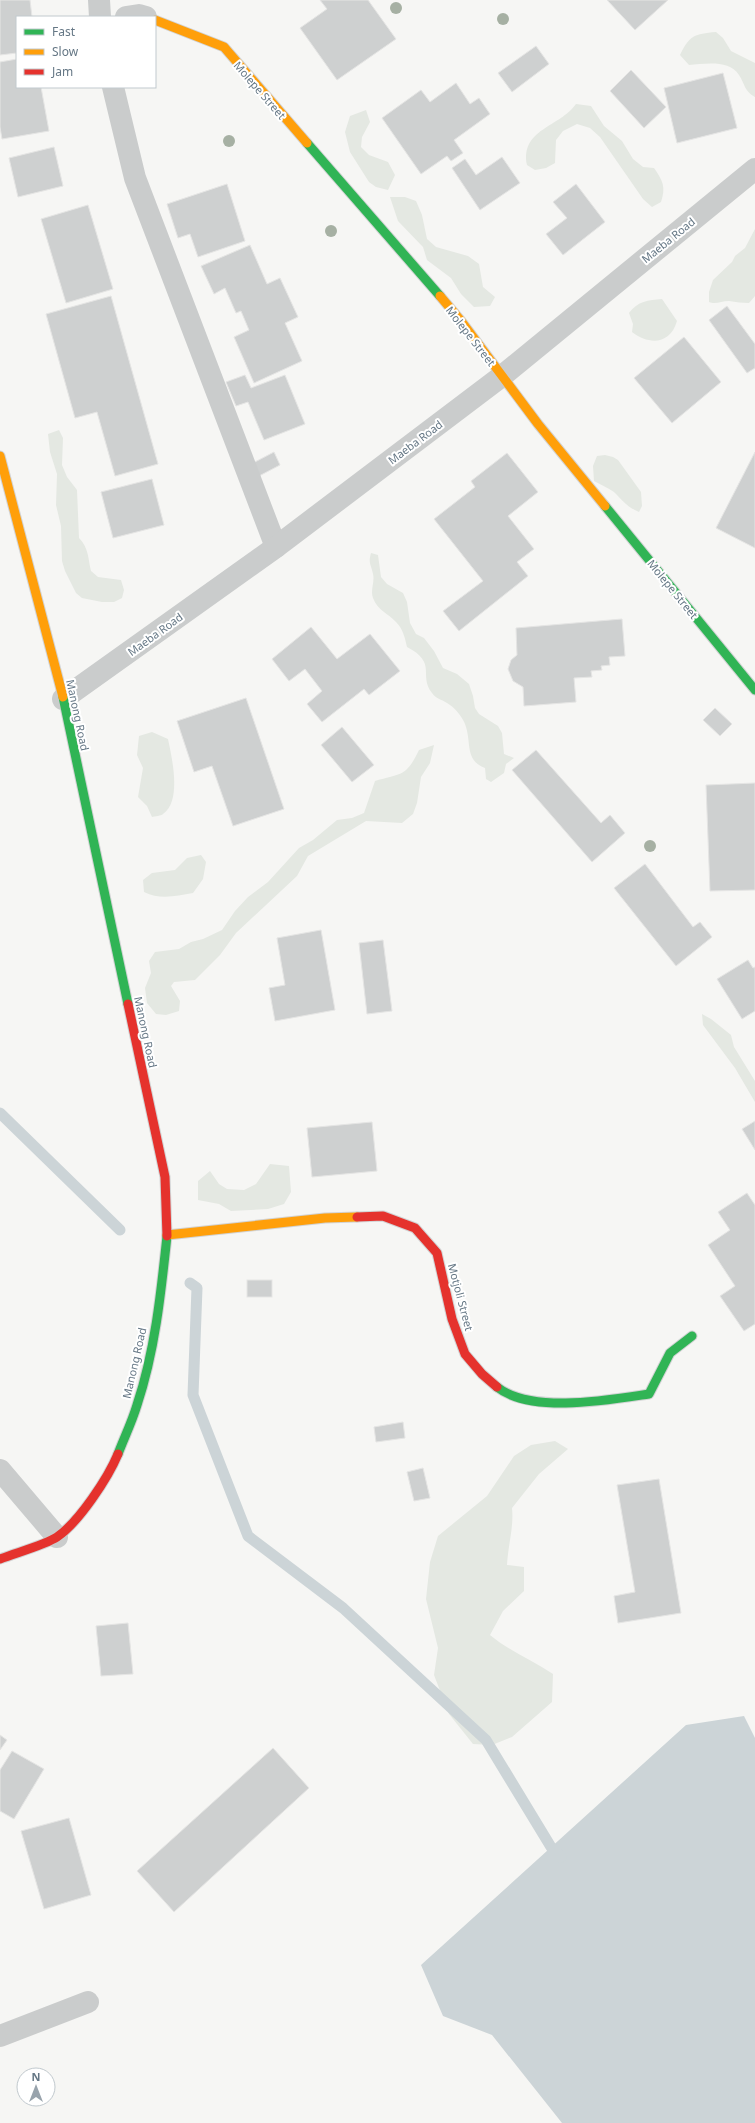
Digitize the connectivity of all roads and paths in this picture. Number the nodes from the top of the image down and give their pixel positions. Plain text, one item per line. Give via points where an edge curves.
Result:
1 (99, 0) edge
2 (100, 16) edge
3 (133, 16) edge
4 (143, 16) edge
5 (156, 20) edge
6 (113, 88) edge
7 (755, 169) edge
8 (502, 376) junction
9 (0, 456) edge
10 (276, 547) junction
11 (755, 690) edge
12 (64, 699) junction
13 (167, 1235) junction
14 (692, 1336) dead end
15 (0, 1470) edge
16 (57, 1537) junction
17 (0, 1559) edge
18 (88, 2002) dead end
19 (0, 2036) edge

1 - 2 street
3 - 4 street
5 - 8 street, Molepe Street via 224,48 461,321
6 - 10 street via 135,178
7 - 8 street, Maeba Road
8 - 10 street, Maeba Road
8 - 11 street, Molepe Street via 538,424
9 - 12 street, Manong Road
10 - 12 street, Maeba Road
12 - 13 street, Manong Road via 165,1177
13 - 14 street, Motjoli Street via 325,1218 383,1216 415,1228 437,1253 452,1319 465,1354 482,1374 505,1393 536,1401 586,1403 649,1394 670,1353
13 - 16 street, Manong Road via 162,1284 137,1405 111,1471 84,1510
15 - 16 street
16 - 17 street, Manong Road
18 - 19 street

